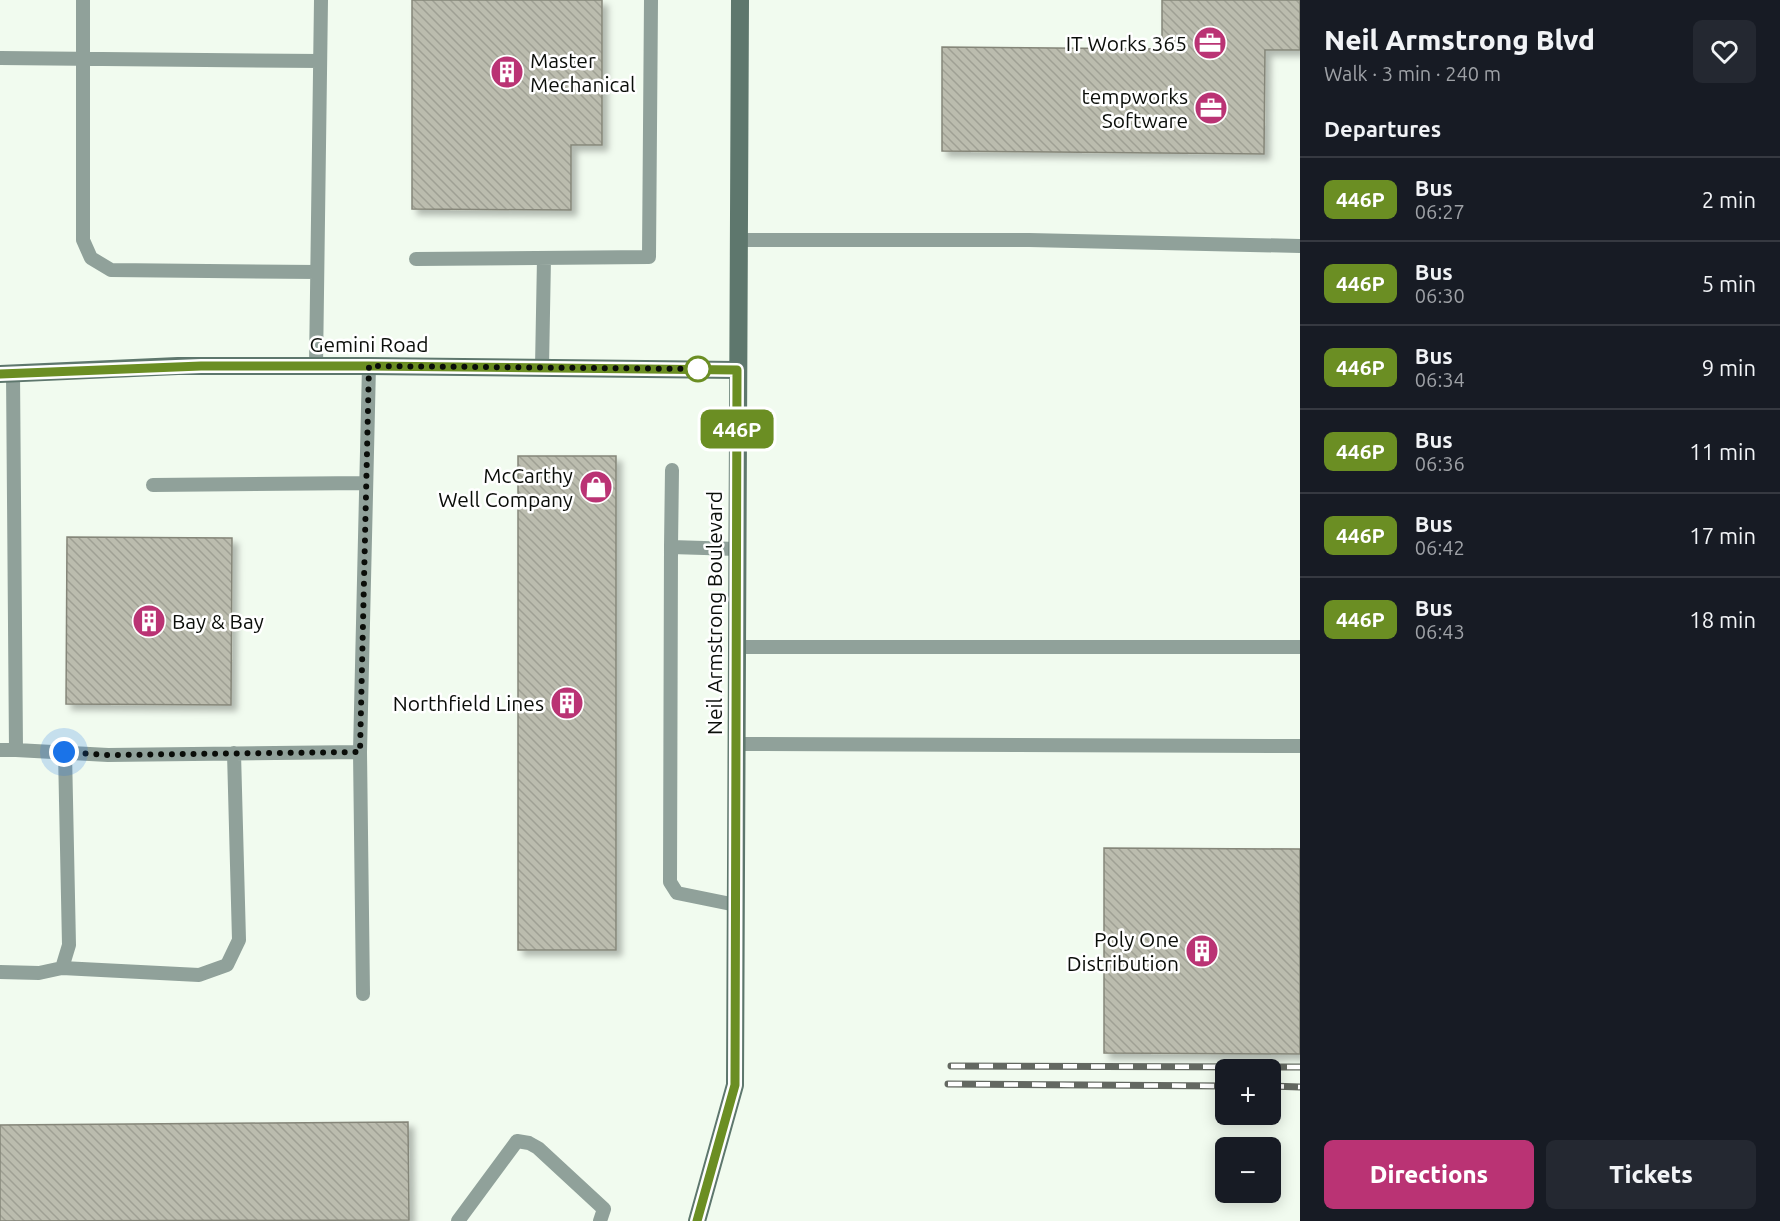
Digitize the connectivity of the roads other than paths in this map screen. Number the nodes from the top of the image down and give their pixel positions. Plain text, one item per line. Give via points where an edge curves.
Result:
1 (84, 0) edge
2 (321, 0) edge
3 (651, 0) edge
4 (740, 0) edge
5 (0, 58) edge
6 (83, 58) junction
7 (320, 61) junction
8 (738, 240) junction
9 (1300, 246) edge
10 (544, 258) junction
11 (416, 259) dead end
12 (317, 272) junction
13 (316, 366) junction
14 (369, 366) junction
15 (542, 367) junction
16 (737, 370) junction
17 (7, 373) edge
18 (672, 470) dead end
19 (366, 483) junction
20 (153, 485) dead end
21 (7, 498) edge
22 (671, 547) junction
23 (737, 549) junction
24 (736, 647) junction
25 (1300, 647) edge
26 (736, 744) junction
27 (1300, 746) edge
28 (0, 750) edge
29 (16, 750) junction
30 (64, 752) junction
31 (360, 752) junction
32 (234, 753) junction
33 (736, 905) junction
34 (62, 968) junction
35 (0, 972) edge
36 (363, 994) dead end
37 (458, 1221) edge
38 (600, 1221) edge
39 (697, 1221) edge

1 - 6 lane
2 - 7 lane
3 - 10 lane via 649,257
4 - 8 street, Neil Armstrong Boulevard
5 - 6 lane
6 - 7 lane
6 - 12 lane via 83,240 91,258 111,270
7 - 12 lane
8 - 9 lane via 1029,240
8 - 16 street, Neil Armstrong Boulevard
10 - 11 lane
10 - 15 lane
12 - 13 lane
13 - 14 street, Gemini Road
13 - 17 street, Gemini Road via 178,366
14 - 15 street, Gemini Road
14 - 19 lane
15 - 16 street, Gemini Road
16 - 23 street, Neil Armstrong Boulevard
17 - 21 lane
18 - 22 lane
19 - 20 lane
19 - 31 lane
21 - 29 lane
22 - 23 lane
22 - 33 lane via 670,882 677,892
23 - 24 street, Neil Armstrong Boulevard
24 - 25 lane
24 - 26 street, Neil Armstrong Boulevard
26 - 27 lane
26 - 33 street, Neil Armstrong Boulevard
28 - 29 lane
29 - 30 lane
30 - 32 lane
30 - 34 lane via 69,945
31 - 32 lane
31 - 36 lane
32 - 34 lane via 239,940 227,965 199,975
33 - 39 street, Neil Armstrong Boulevard via 735,1085
34 - 35 lane
37 - 38 lane via 517,1141 538,1148 604,1209

